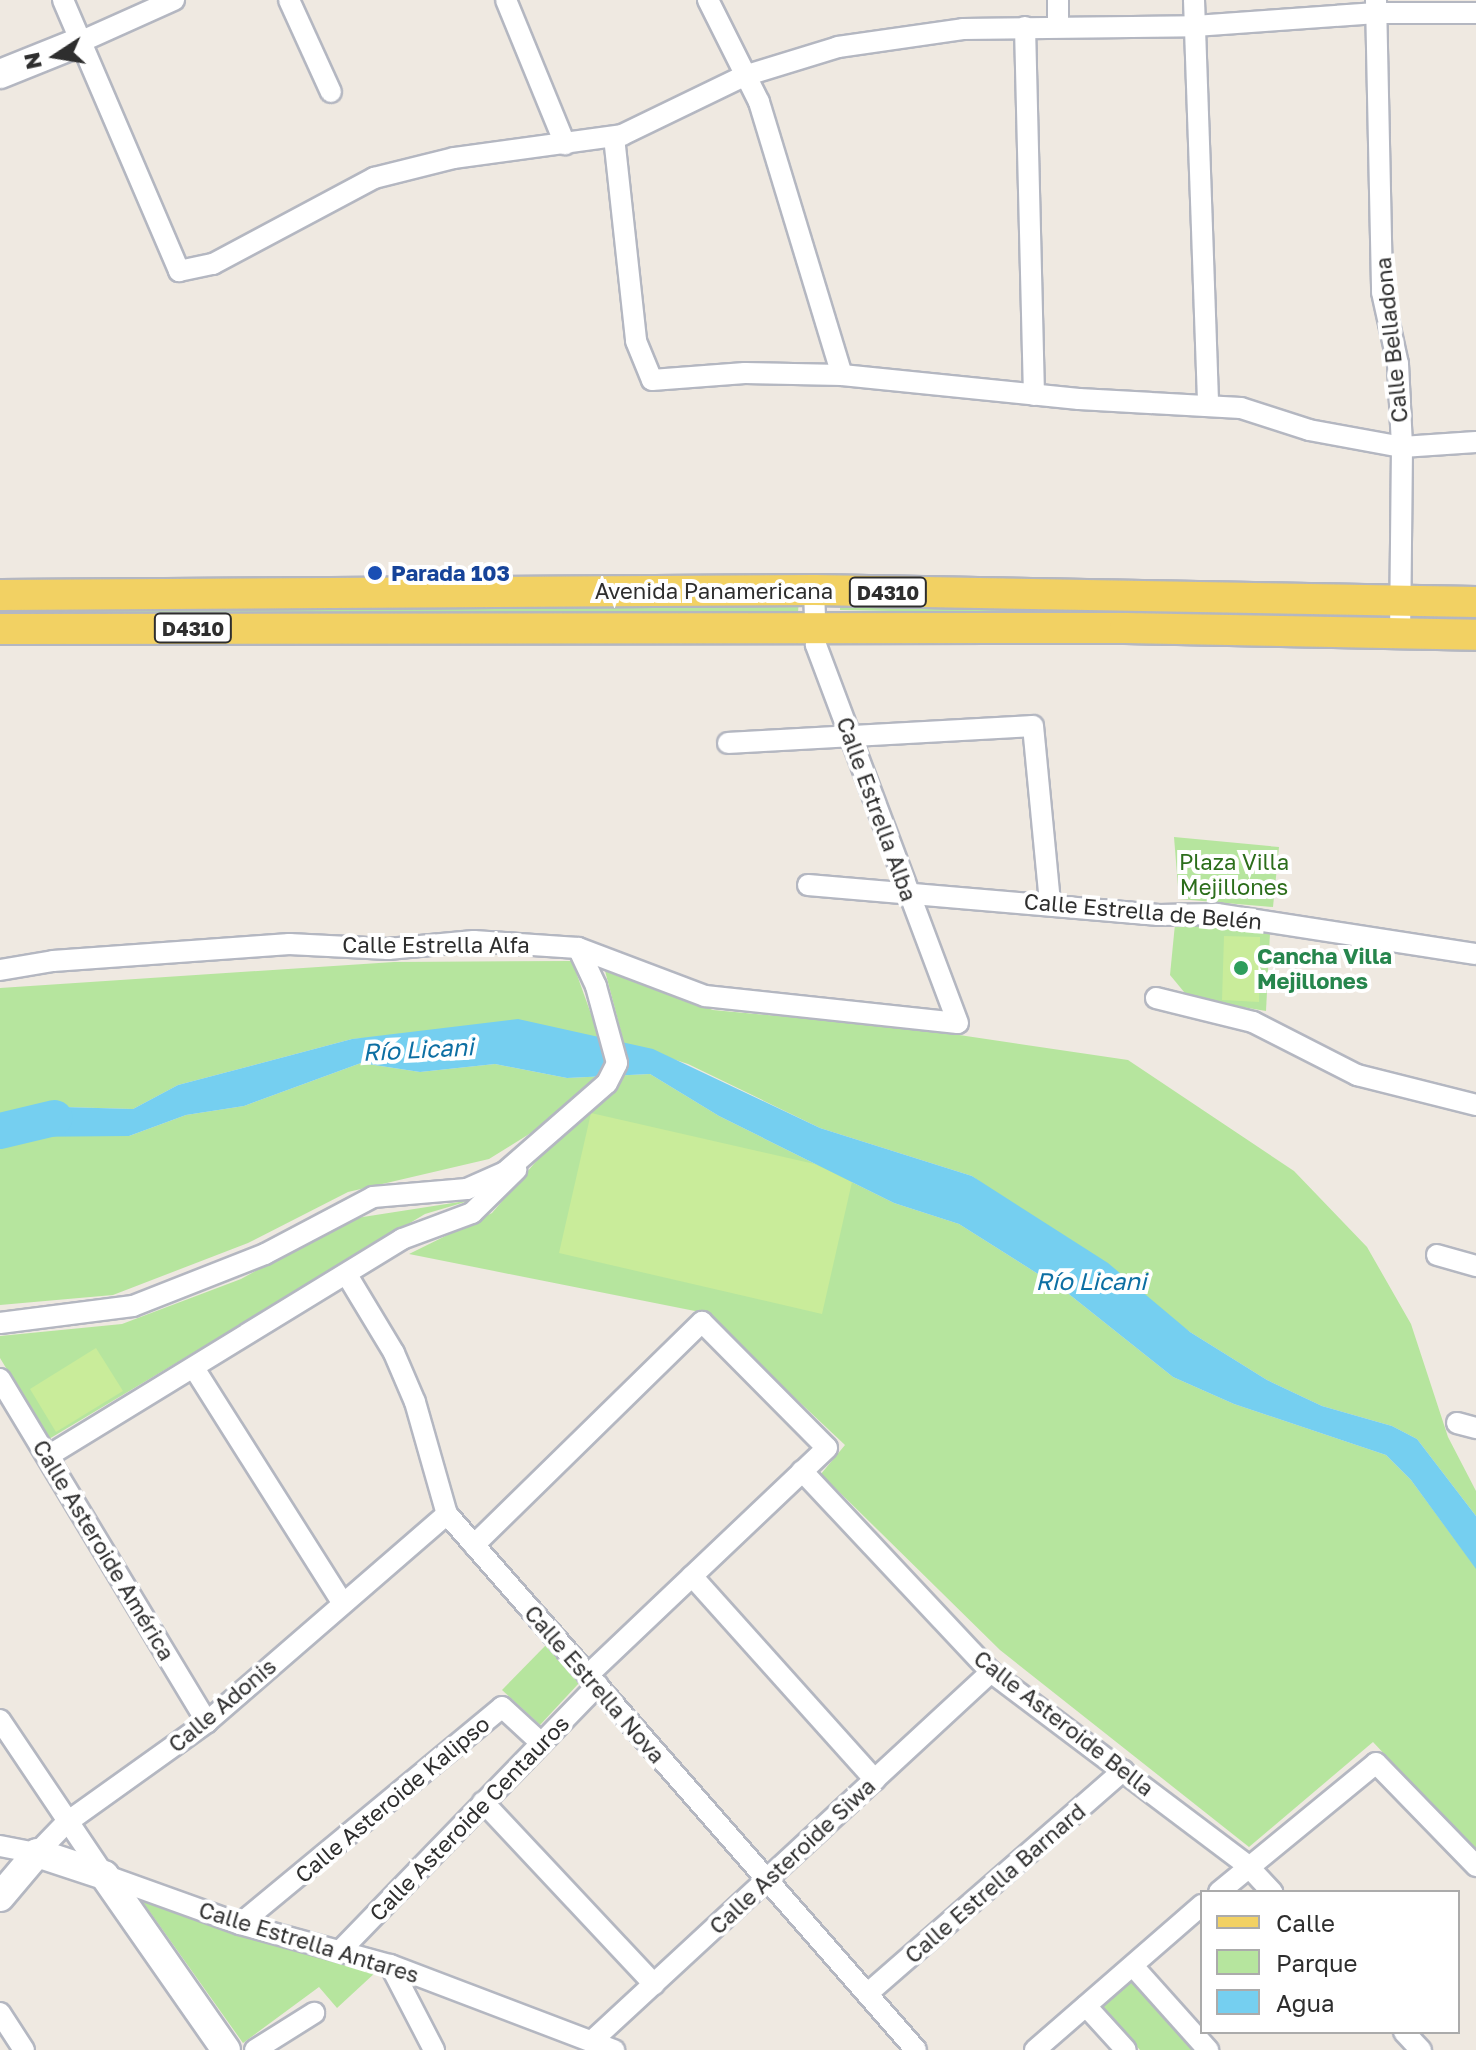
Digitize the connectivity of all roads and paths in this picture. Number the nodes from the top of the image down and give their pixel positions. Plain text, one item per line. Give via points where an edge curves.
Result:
1 (63, 0) edge
2 (174, 0) edge
3 (289, 0) edge
4 (506, 0) edge
5 (708, 0) edge
6 (1058, 0) edge
7 (1194, 0) edge
8 (1376, 7) edge
9 (1476, 13) edge
10 (1195, 26) junction
11 (1025, 27) junction
12 (1058, 27) junction
13 (80, 42) junction
14 (0, 74) edge
15 (744, 76) junction
16 (331, 92) dead end
17 (614, 137) junction
18 (565, 144) junction
19 (842, 375) junction
20 (1034, 395) junction
21 (1208, 404) junction
22 (1476, 442) edge
23 (1402, 447) junction
24 (814, 590) junction
25 (0, 595) edge
26 (1400, 600) junction
27 (1476, 602) edge
28 (815, 627) junction
29 (0, 629) edge
30 (1400, 633) junction
31 (1476, 635) edge
32 (850, 735) junction
33 (728, 743) dead end
34 (808, 885) dead end
35 (908, 890) junction
36 (1050, 902) junction
37 (578, 948) junction
38 (1476, 954) edge
39 (0, 970) edge
40 (1156, 998) dead end
41 (958, 1023) joint
42 (1476, 1105) edge
43 (533, 1147) junction
44 (1437, 1255) dead end
45 (1476, 1266) edge
46 (347, 1275) junction
47 (0, 1323) edge
48 (194, 1368) junction
49 (0, 1379) edge
50 (48, 1456) junction
51 (802, 1471) junction
52 (447, 1514) junction
53 (474, 1545) junction
54 (692, 1576) junction
55 (342, 1602) junction
56 (991, 1672) junction
57 (593, 1680) junction
58 (0, 1720) edge
59 (207, 1722) junction
60 (541, 1743) junction
61 (1123, 1771) junction
62 (875, 1780) junction
63 (483, 1802) junction
64 (66, 1823) junction
65 (0, 1846) edge
66 (37, 1853) junction
67 (1247, 1865) junction
68 (1476, 1866) edge
69 (104, 1875) junction
70 (767, 1880) junction
71 (1221, 1890) edge
72 (1270, 1890) edge
73 (0, 1897) edge
74 (1200, 1907) edge
75 (240, 1924) junction
76 (341, 1950) junction
77 (390, 1965) junction
78 (1133, 1966) junction
79 (654, 1984) junction
80 (867, 1994) junction
81 (1086, 2006) junction
82 (0, 2013) edge
83 (314, 2013) dead end
84 (1406, 2034) edge
85 (593, 2040) junction
86 (24, 2050) edge
87 (226, 2050) edge
88 (255, 2050) edge
89 (434, 2050) edge
90 (614, 2050) edge
91 (916, 2050) edge
92 (1035, 2050) edge
93 (1126, 2050) edge
94 (1208, 2050) edge
95 (1421, 2050) edge

1 - 13 street
2 - 13 street
3 - 16 street
4 - 18 street
5 - 15 street
6 - 12 street
7 - 10 street
8 - 9 street
8 - 10 street
8 - 23 street, Calle Belladona via 1382,292 1398,364
10 - 12 street
10 - 21 street
11 - 12 street
11 - 15 street via 901,35 794,57
11 - 20 street
13 - 14 street
13 - 18 street via 179,271 213,264 374,178 454,158
15 - 17 street
15 - 19 street via 768,129
17 - 18 street
17 - 19 street via 636,341 652,380 745,373
19 - 20 street
20 - 21 street
21 - 23 street
22 - 23 street
23 - 26 street, Calle Belladona
24 - 25 main road, Avenida Panamericana / D4310
24 - 26 main road, Avenida Panamericana / D4310
24 - 28 street, Calle Estrella Alba
26 - 27 main road, Avenida Panamericana / D4310
26 - 30 street, Calle Belladona
28 - 29 main road, Avenida Panamericana / D4310
28 - 30 main road, Avenida Panamericana / D4310
28 - 32 street, Calle Estrella Alba via 816,645
30 - 31 main road, Avenida Panamericana / D4310
32 - 33 street
32 - 35 street, Calle Estrella Alba
32 - 36 street via 1033,726
34 - 35 street, Calle Estrella de Belén
35 - 36 street, Calle Estrella de Belén
35 - 41 street, Calle Estrella Alba
36 - 38 street, Calle Estrella de Belén via 1159,915 1217,914
37 - 39 street, Calle Estrella Alfa via 474,941 388,949 289,944 53,961
37 - 41 street, Calle Estrella Alfa via 705,996 788,1009 846,1009
37 - 43 street via 596,986 617,1063 607,1083
40 - 42 street via 1253,1022 1357,1075
43 - 46 street via 489,1201 472,1213 402,1239
43 - 47 street via 487,1182 373,1197 265,1254 133,1306
44 - 45 street
46 - 48 street
46 - 52 street, Calle Estrella Nova via 394,1353 415,1402
48 - 50 street
48 - 55 street
49 - 50 street, Calle Asteroide América
50 - 59 street, Calle Asteroide América
51 - 53 street, Calle Asteroide Centauros via 827,1448 702,1322
51 - 54 street, Calle Asteroide Centauros
51 - 56 street, Calle Asteroide Bella
52 - 53 street, Calle Estrella Nova
52 - 55 street, Calle Adonis
53 - 57 street, Calle Estrella Nova
54 - 57 street, Calle Asteroide Centauros
54 - 62 street
55 - 59 street, Calle Adonis
56 - 61 street, Calle Asteroide Bella
56 - 62 street, Calle Asteroide Siwa
57 - 60 street, Calle Asteroide Centauros
57 - 70 street, Calle Estrella Nova
58 - 64 street
59 - 64 street, Calle Adonis
60 - 63 street, Calle Asteroide Centauros
60 - 75 street, Calle Asteroide Kalipso via 502,1707
61 - 67 street, Calle Asteroide Bella
61 - 80 street, Calle Estrella Barnard
62 - 70 street, Calle Asteroide Siwa
63 - 76 street, Calle Asteroide Centauros
63 - 79 street
64 - 66 street, Calle Adonis
64 - 69 street
65 - 66 street, Calle Estrella Antares
66 - 69 street, Calle Estrella Antares
66 - 73 street, Calle Adonis
67 - 68 street via 1376,1763
67 - 71 street
67 - 72 street, Calle Asteroide Bella
69 - 75 street, Calle Estrella Antares
69 - 87 street
70 - 79 street, Calle Asteroide Siwa
70 - 80 street, Calle Estrella Nova
74 - 78 street
75 - 76 street, Calle Estrella Antares
76 - 77 street, Calle Estrella Antares
77 - 85 street, Calle Estrella Antares
77 - 89 street
78 - 81 street
78 - 94 street
79 - 85 street, Calle Asteroide Siwa
80 - 91 street, Calle Estrella Nova
81 - 92 street
81 - 93 street
82 - 86 street
83 - 88 street
84 - 95 street
85 - 90 street, Calle Estrella Antares

